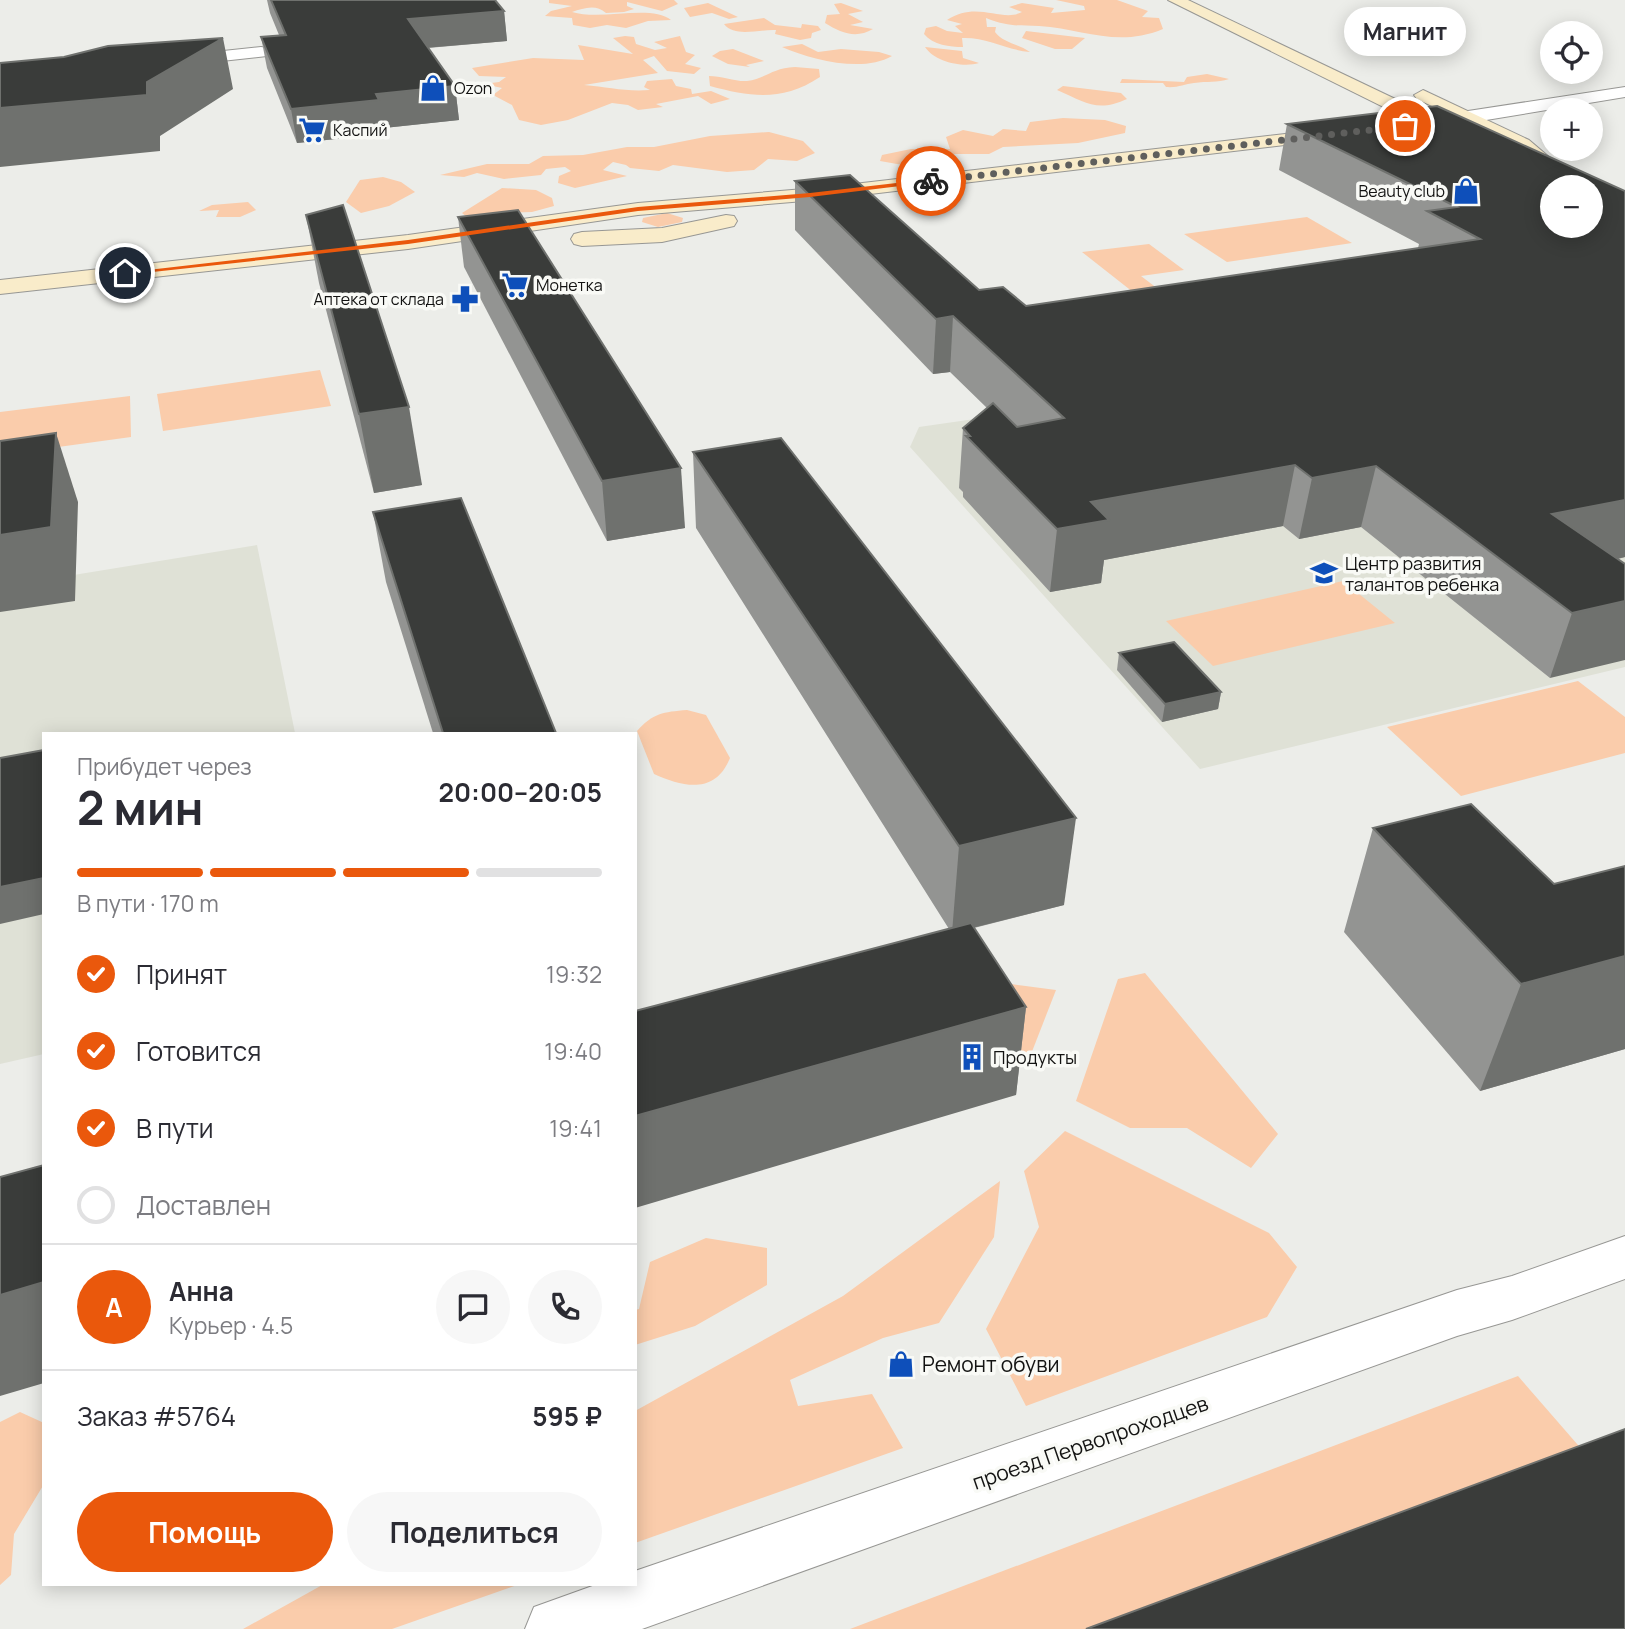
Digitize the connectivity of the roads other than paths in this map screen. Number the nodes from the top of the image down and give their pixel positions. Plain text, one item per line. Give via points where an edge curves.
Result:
1 (1176, 0) edge
2 (261, 52) dead end
3 (155, 64) edge
4 (1409, 88) dead end
5 (1625, 92) edge
6 (1468, 117) junction
7 (1427, 123) junction
8 (1395, 127) edge
9 (1359, 132) edge
10 (1552, 168) junction
11 (1568, 175) edge
12 (810, 195) junction
13 (666, 206) junction
14 (638, 209) junction
15 (695, 228) junction
16 (643, 237) junction
17 (408, 242) junction
18 (0, 287) edge
19 (1625, 1257) edge
20 (556, 1629) edge

1 - 7 main road
2 - 3 street
4 - 6 main road
5 - 6 street
6 - 7 main road
6 - 10 main road via 1522,144
7 - 8 main road
7 - 10 main road
9 - 12 main road
10 - 11 main road
12 - 13 main road
12 - 15 main road
13 - 14 main road
13 - 15 main road via 697,216
14 - 16 main road via 621,214 615,226
14 - 17 main road
15 - 16 main road
16 - 17 main road
17 - 18 main road
19 - 20 street, проезд Первопроходцев

